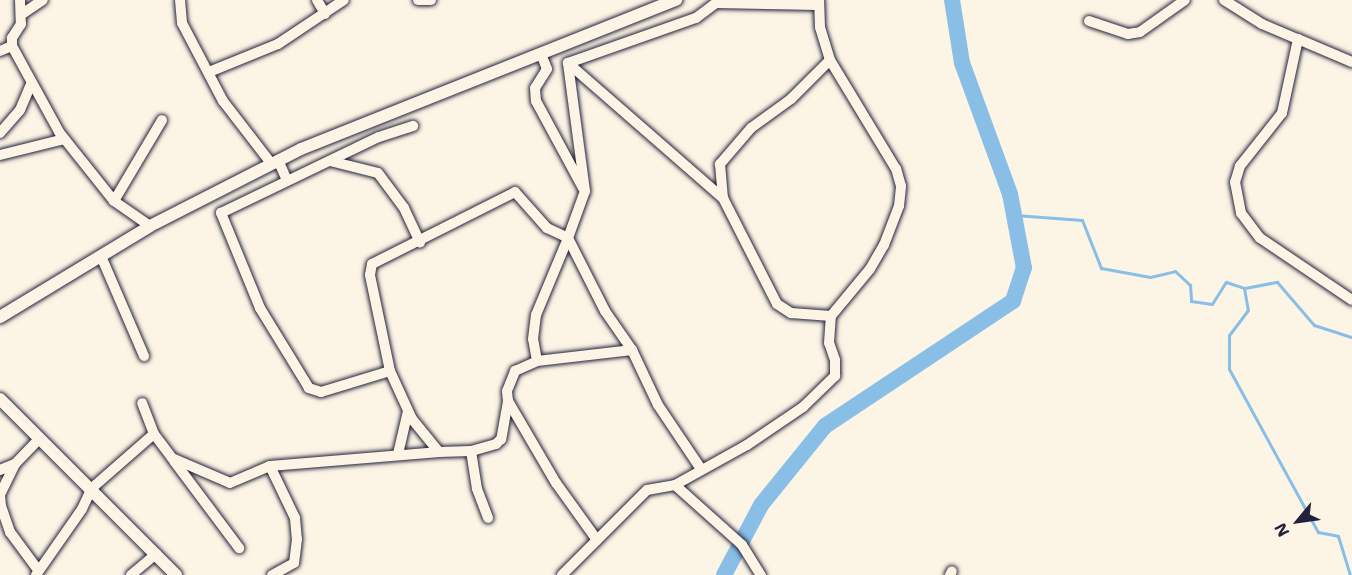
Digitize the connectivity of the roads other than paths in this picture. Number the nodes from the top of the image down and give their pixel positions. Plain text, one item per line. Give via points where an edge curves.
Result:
1 (20, 0) edge
2 (43, 0) edge
3 (180, 0) edge
4 (317, 0) edge
5 (344, 0) edge
6 (418, 0) edge
7 (431, 0) edge
8 (1185, 0) edge
9 (1224, 0) edge
10 (673, 1) edge
11 (818, 2) edge
12 (22, 14) junction
13 (324, 14) junction
14 (1089, 21) dead end
15 (1298, 39) junction
16 (12, 46) junction
17 (0, 51) edge
18 (541, 54) junction
19 (830, 60) junction
20 (1352, 62) edge
21 (568, 63) junction
22 (209, 72) junction
23 (32, 84) junction
24 (162, 120) dead end
25 (413, 126) dead end
26 (0, 133) edge
27 (64, 139) junction
28 (0, 155) edge
29 (330, 161) junction
30 (274, 162) junction
31 (287, 180) junction
32 (585, 191) junction
33 (723, 198) junction
34 (114, 201) junction
35 (150, 226) junction
36 (568, 237) junction
37 (420, 242) junction
38 (101, 256) junction
39 (1352, 300) edge
40 (0, 316) edge
41 (831, 316) junction
42 (632, 350) junction
43 (144, 356) dead end
44 (537, 361) junction
45 (390, 371) junction
46 (0, 399) edge
47 (508, 401) junction
48 (142, 403) dead end
49 (408, 411) junction
50 (154, 434) junction
51 (39, 439) junction
52 (471, 451) junction
53 (439, 452) junction
54 (398, 454) junction
55 (172, 459) junction
56 (15, 464) junction
57 (270, 466) junction
58 (700, 469) junction
59 (0, 470) edge
60 (675, 485) junction
61 (92, 488) junction
62 (1, 505) edge
63 (488, 518) dead end
64 (597, 540) junction
65 (239, 548) dead end
66 (156, 554) junction
67 (37, 572) edge
68 (131, 575) edge
69 (176, 575) edge
70 (272, 575) edge
71 (562, 575) edge
72 (761, 575) edge

1 - 12 street
2 - 12 street
3 - 22 street via 182,23
4 - 13 street
5 - 13 street
6 - 7 street
8 - 14 street via 1154,26 1140,32 1128,34
9 - 15 street via 1262,24
10 - 18 street
11 - 19 street
11 - 21 street via 716,3 696,18
12 - 16 street
13 - 22 street via 270,48
15 - 20 street
15 - 39 street via 1282,112 1240,166 1235,182 1237,199 1250,228 1260,238
16 - 17 street
16 - 23 street
18 - 30 street via 390,110
18 - 32 street via 547,69 536,88 536,101
19 - 33 street via 722,158
19 - 41 street via 896,169 901,186 899,206 884,245 870,269
21 - 32 street
21 - 33 street
22 - 30 street via 224,101
23 - 26 street via 20,110
23 - 27 street
24 - 34 street
25 - 29 street
27 - 28 street
27 - 34 street
29 - 31 street
29 - 37 street via 378,173 404,208
30 - 31 street
30 - 35 street
31 - 45 street via 221,213 260,308 314,392
32 - 36 street
33 - 41 street via 777,304 791,313
34 - 35 street
35 - 38 street
36 - 37 street via 547,228 515,192
36 - 42 street via 605,311
36 - 44 street via 537,315 533,339
37 - 45 street via 369,269
38 - 40 street
38 - 43 street
41 - 58 street via 829,343 836,368 831,384 778,425
42 - 44 street
42 - 58 street via 658,405
44 - 47 street via 515,371 507,391
45 - 49 street
46 - 51 street
47 - 52 street via 501,440
47 - 64 street via 556,483
48 - 50 street
49 - 53 street
49 - 54 street
50 - 55 street
50 - 61 street
51 - 56 street
51 - 61 street
52 - 53 street
52 - 63 street via 477,489
53 - 54 street
54 - 57 street
55 - 57 street via 230,483
55 - 65 street
56 - 59 street
56 - 62 street via 0,495
57 - 70 street via 295,518 297,539 294,563
58 - 60 street
60 - 64 street via 647,490
60 - 72 street via 742,545
61 - 66 street
61 - 67 street via 82,509
62 - 67 street via 10,532
64 - 71 street
66 - 68 street
66 - 69 street

